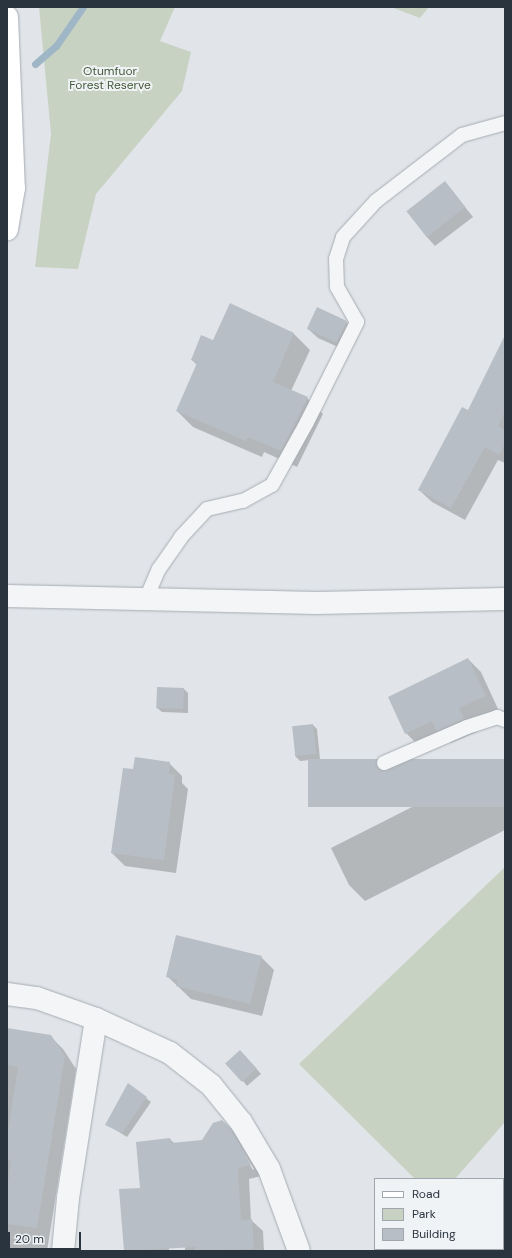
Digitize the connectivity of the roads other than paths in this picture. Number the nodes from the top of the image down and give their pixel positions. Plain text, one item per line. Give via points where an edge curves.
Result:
1 (7, 17) edge
2 (505, 123) edge
3 (7, 229) edge
4 (7, 596) edge
5 (146, 599) junction
6 (505, 599) edge
7 (505, 720) edge
8 (384, 763) dead end
9 (7, 994) edge
10 (96, 1019) junction
11 (63, 1251) edge
12 (299, 1251) edge

1 - 3 main road via 14,188
2 - 5 lane via 462,135 376,201 343,237 336,259 337,287 357,322 307,422 272,485 243,501 207,509 181,537 159,569
4 - 5 street
5 - 6 street via 316,603
7 - 8 lane via 497,717 467,727
9 - 10 street via 37,998
10 - 11 street via 68,1198
10 - 12 street via 170,1053 211,1085 241,1122 269,1169

